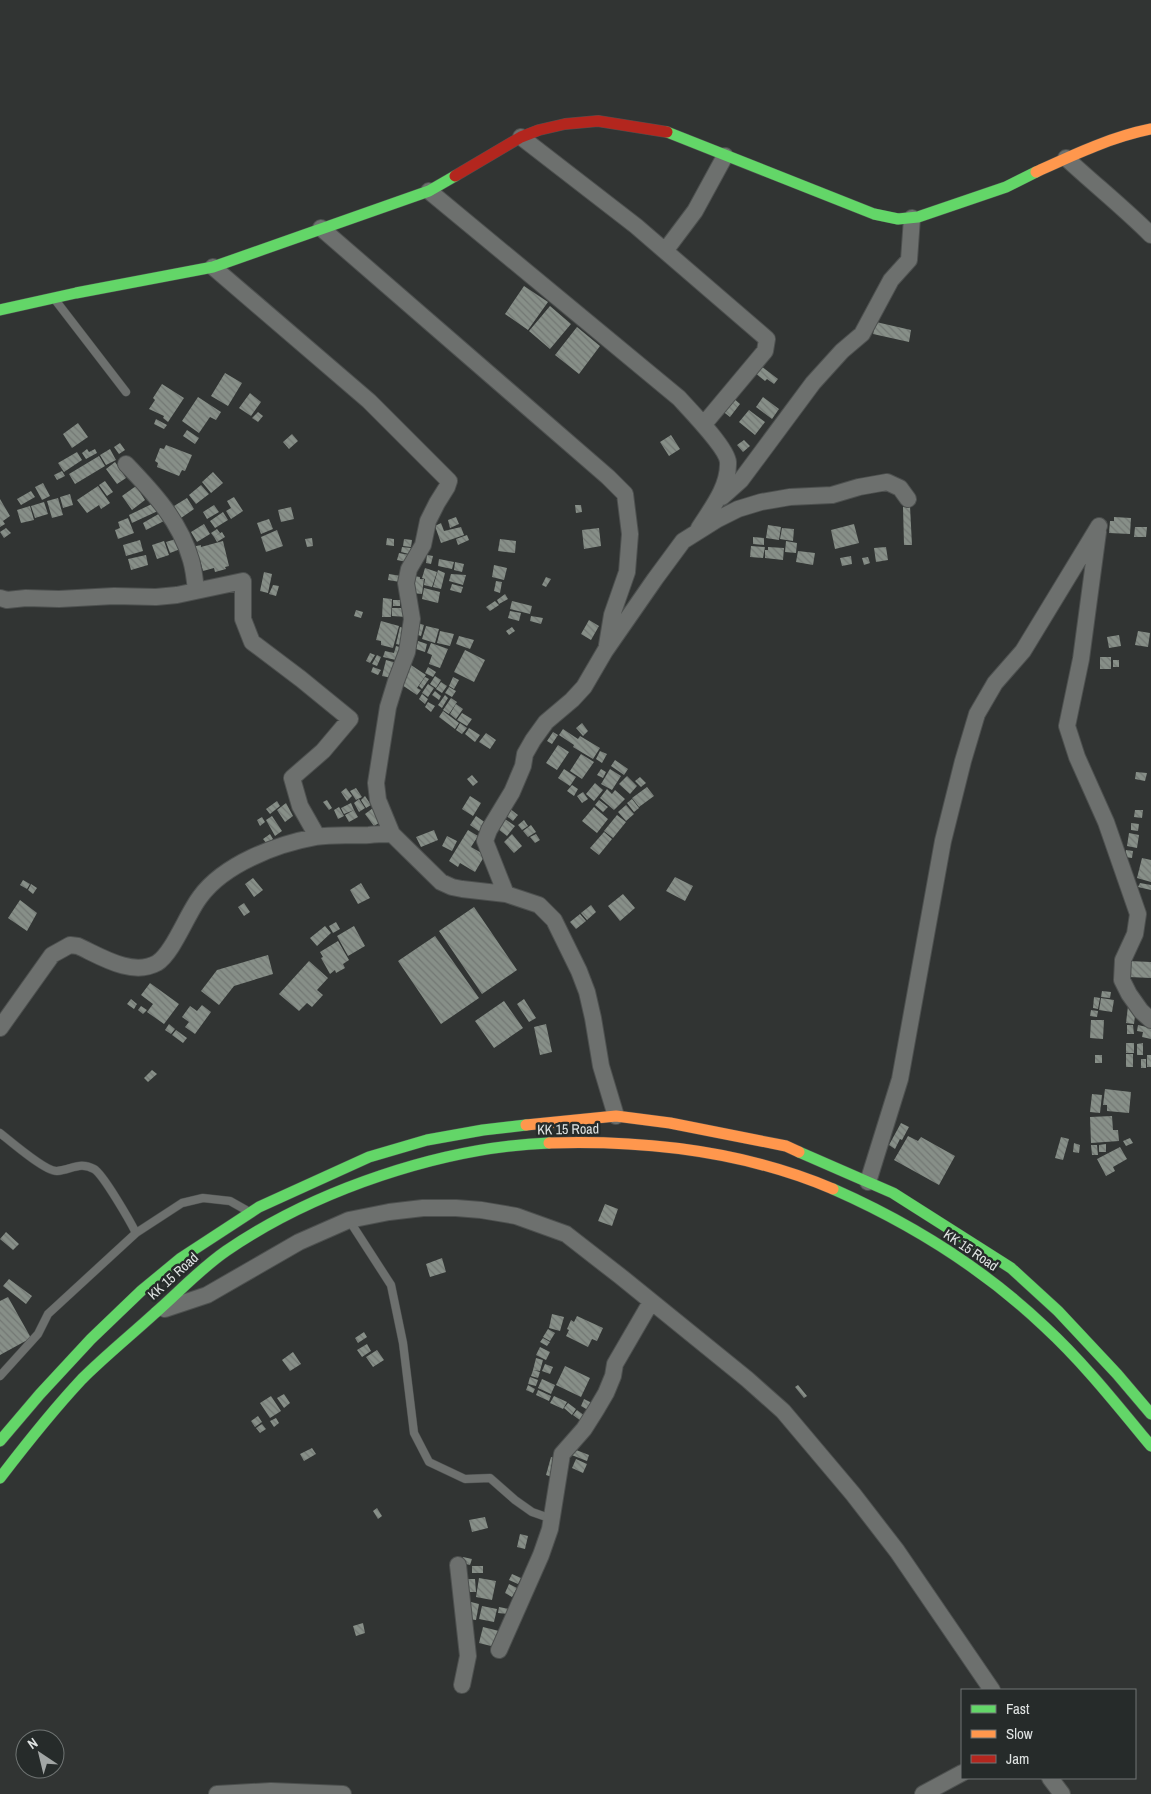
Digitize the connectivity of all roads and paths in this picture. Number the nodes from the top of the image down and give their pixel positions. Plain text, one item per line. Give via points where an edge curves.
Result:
1 (1151, 129) edge
2 (520, 137) junction
3 (725, 156) junction
4 (1066, 158) junction
5 (429, 191) junction
6 (912, 218) junction
7 (321, 228) junction
8 (1151, 235) edge
9 (665, 251) junction
10 (213, 267) junction
11 (53, 298) junction
12 (0, 310) edge
13 (126, 392) dead end
14 (704, 424) junction
15 (126, 464) dead end
16 (908, 499) dead end
17 (714, 504) junction
18 (696, 533) junction
19 (196, 591) junction
20 (1, 595) edge
21 (606, 651) junction
22 (392, 834) junction
23 (317, 836) junction
24 (506, 894) junction
25 (7, 1008) edge
26 (1151, 1020) edge
27 (0, 1028) edge
28 (616, 1116) junction
29 (0, 1133) edge
30 (868, 1182) junction
31 (250, 1212) junction
32 (349, 1220) junction
33 (136, 1233) junction
34 (651, 1302) junction
35 (157, 1311) junction
36 (0, 1376) edge
37 (1151, 1414) edge
38 (0, 1441) edge
39 (1151, 1446) edge
40 (0, 1478) edge
41 (552, 1519) junction
42 (458, 1565) dead end
43 (499, 1650) dead end
44 (462, 1685) dead end
45 (991, 1689) edge
46 (961, 1774) edge
47 (1051, 1779) edge
48 (217, 1794) edge
49 (343, 1794) edge
50 (923, 1794) edge
51 (1062, 1794) edge

1 - 4 main road via 1131,133
2 - 3 main road via 565,124 598,121 668,132
2 - 5 main road
2 - 9 street
3 - 6 main road via 874,214
3 - 9 street via 695,211
4 - 6 main road via 1006,188
4 - 8 street
5 - 7 main road
5 - 14 street via 679,398
6 - 17 street via 909,260 891,280 862,334 842,350 813,383 741,480
7 - 10 main road
7 - 21 street via 625,494 630,534 627,572 612,615
9 - 14 street via 767,340 765,351
10 - 11 main road
10 - 22 street via 370,402 448,481 428,522 423,545 409,569 406,583 412,619 407,652 388,708 376,783 378,800
11 - 12 main road
11 - 13 lane
14 - 17 street via 728,460 726,480
15 - 19 street via 152,490 179,531 191,560
16 - 18 street via 900,488 887,482 832,495 790,497 738,509
17 - 18 street
18 - 21 street via 674,552
19 - 20 street via 156,597 59,600 7,600
19 - 23 street via 243,581 243,618 252,642 350,720 323,751 292,778 300,806
21 - 24 street via 584,687 546,722 533,740 512,792 489,830 485,840
22 - 23 street
22 - 24 street via 446,884
23 - 25 street via 256,856 215,880 200,896 169,952 156,964 124,966 70,945 52,955
24 - 28 street via 539,905 554,920 587,992 601,1066
25 - 27 street
26 - 30 street via 1133,1000 1122,980 1123,960 1135,934 1138,914 1106,822 1076,757 1067,726 1081,659 1098,520 1023,651 995,683 978,714 943,841 900,1079
28 - 30 main road, KK 15 Road via 786,1146
28 - 31 main road, KK 15 Road via 483,1130 427,1140 369,1157
29 - 33 lane via 44,1167 56,1171 82,1164 95,1170
30 - 37 main road, KK 15 Road via 893,1193 1011,1268 1058,1311
31 - 33 lane via 230,1201 203,1198 182,1203
31 - 38 main road, KK 15 Road via 181,1258 141,1291 91,1338
32 - 34 street via 423,1208 456,1208 516,1216 566,1234
32 - 35 street via 299,1242 208,1296
32 - 41 lane via 391,1285 403,1343 414,1433 429,1462 465,1479 490,1478 532,1512
33 - 36 lane via 48,1314 38,1334
34 - 41 street via 615,1364 613,1376 596,1410 562,1454
34 - 45 street via 783,1411 897,1551
35 - 39 main road, KK 15 Road via 197,1273 256,1233 299,1209 410,1166 461,1153 516,1145 626,1144 701,1151 771,1167 825,1185 974,1267 1051,1332
35 - 40 main road, KK 15 Road via 76,1386
41 - 43 street via 541,1555
42 - 44 street via 468,1656
46 - 50 street
47 - 51 street
48 - 49 street via 271,1791

